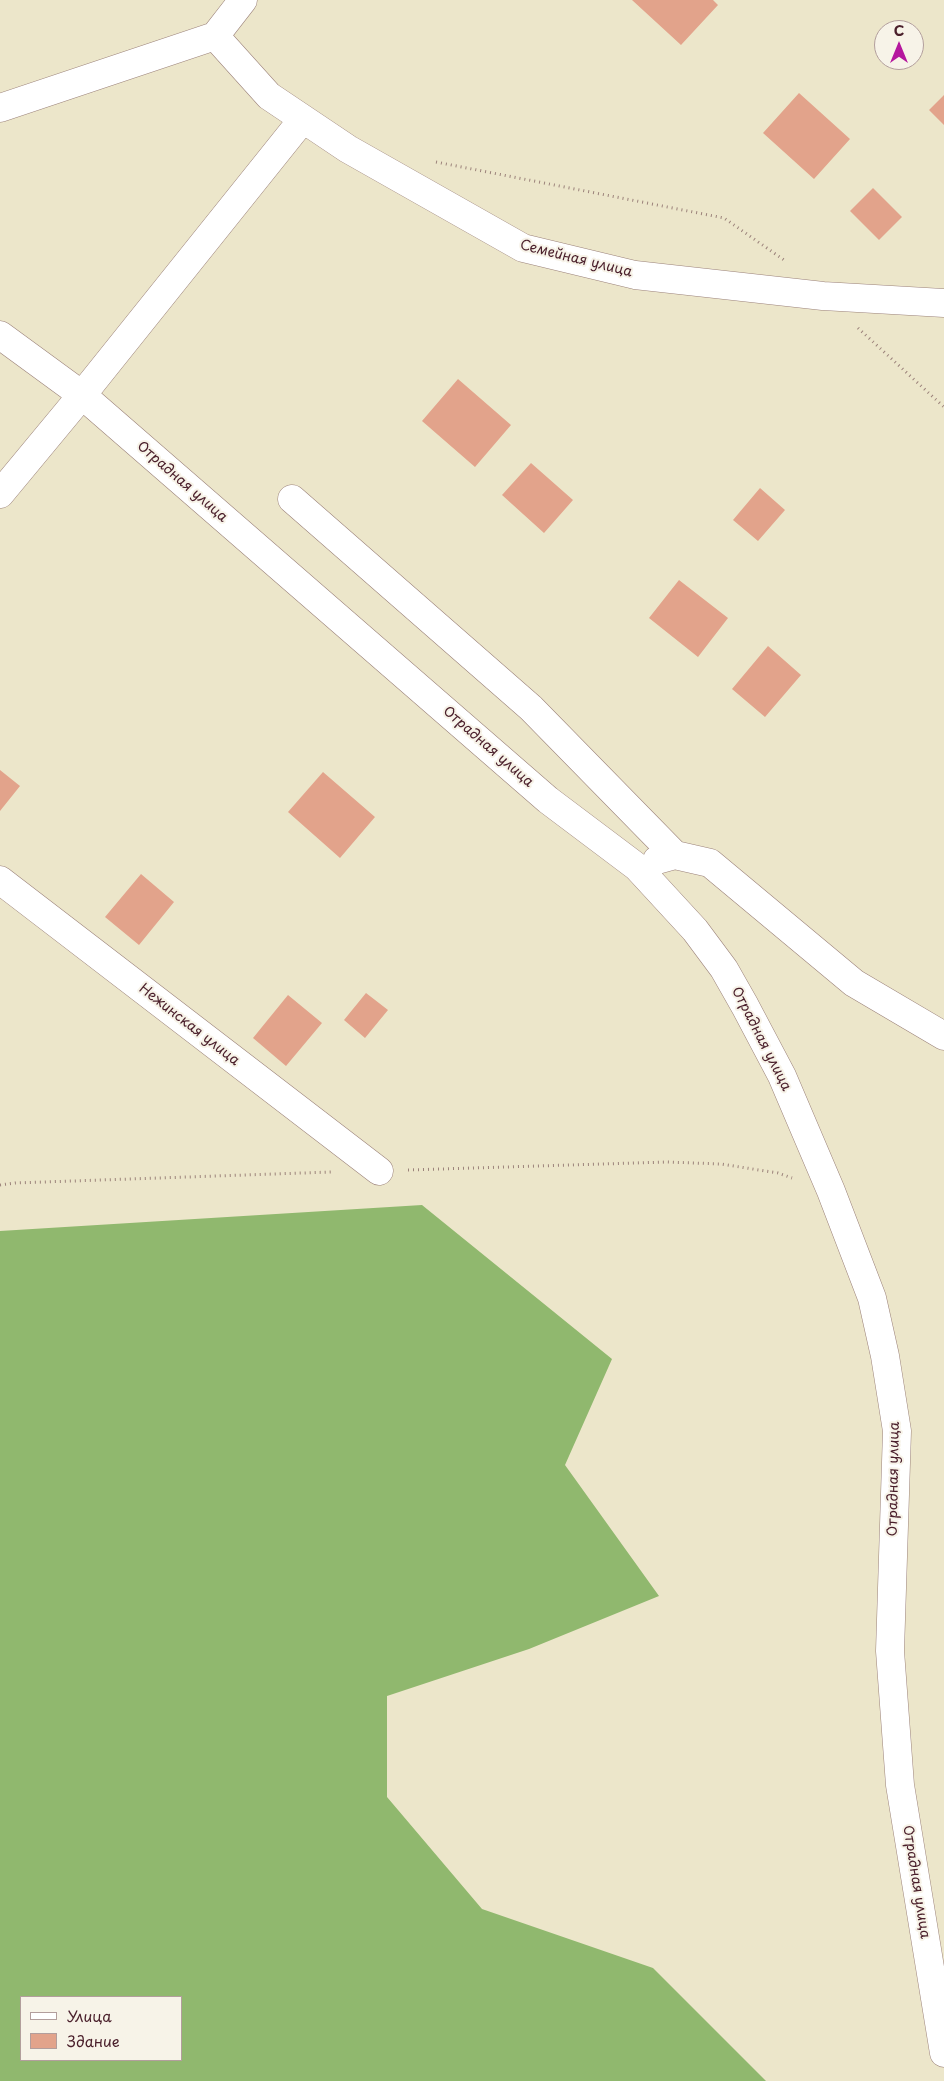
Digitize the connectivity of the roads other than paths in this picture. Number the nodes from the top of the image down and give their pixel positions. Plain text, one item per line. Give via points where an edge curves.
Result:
1 (243, 0) edge
2 (214, 36) junction
3 (0, 108) edge
4 (303, 119) junction
5 (944, 303) edge
6 (0, 336) edge
7 (82, 395) junction
8 (0, 494) edge
9 (292, 499) dead end
10 (675, 854) junction
11 (637, 867) junction
12 (0, 880) edge
13 (944, 1036) edge
14 (379, 1171) road end
15 (944, 2053) edge

1 - 2 street
2 - 3 street
2 - 4 street, Семейная улица via 269,96
4 - 5 street, Семейная улица via 348,149 522,248 635,275 823,296
4 - 7 street
6 - 7 street, Отрадная улица
7 - 8 street
7 - 11 street, Отрадная улица via 548,800
9 - 10 street via 530,708
10 - 11 street
10 - 13 street via 710,863 854,983
11 - 15 street, Отрадная улица via 695,930 741,998 782,1076 872,1298 886,1356 897,1431 890,1651 900,1785
12 - 14 street, Нежинская улица

